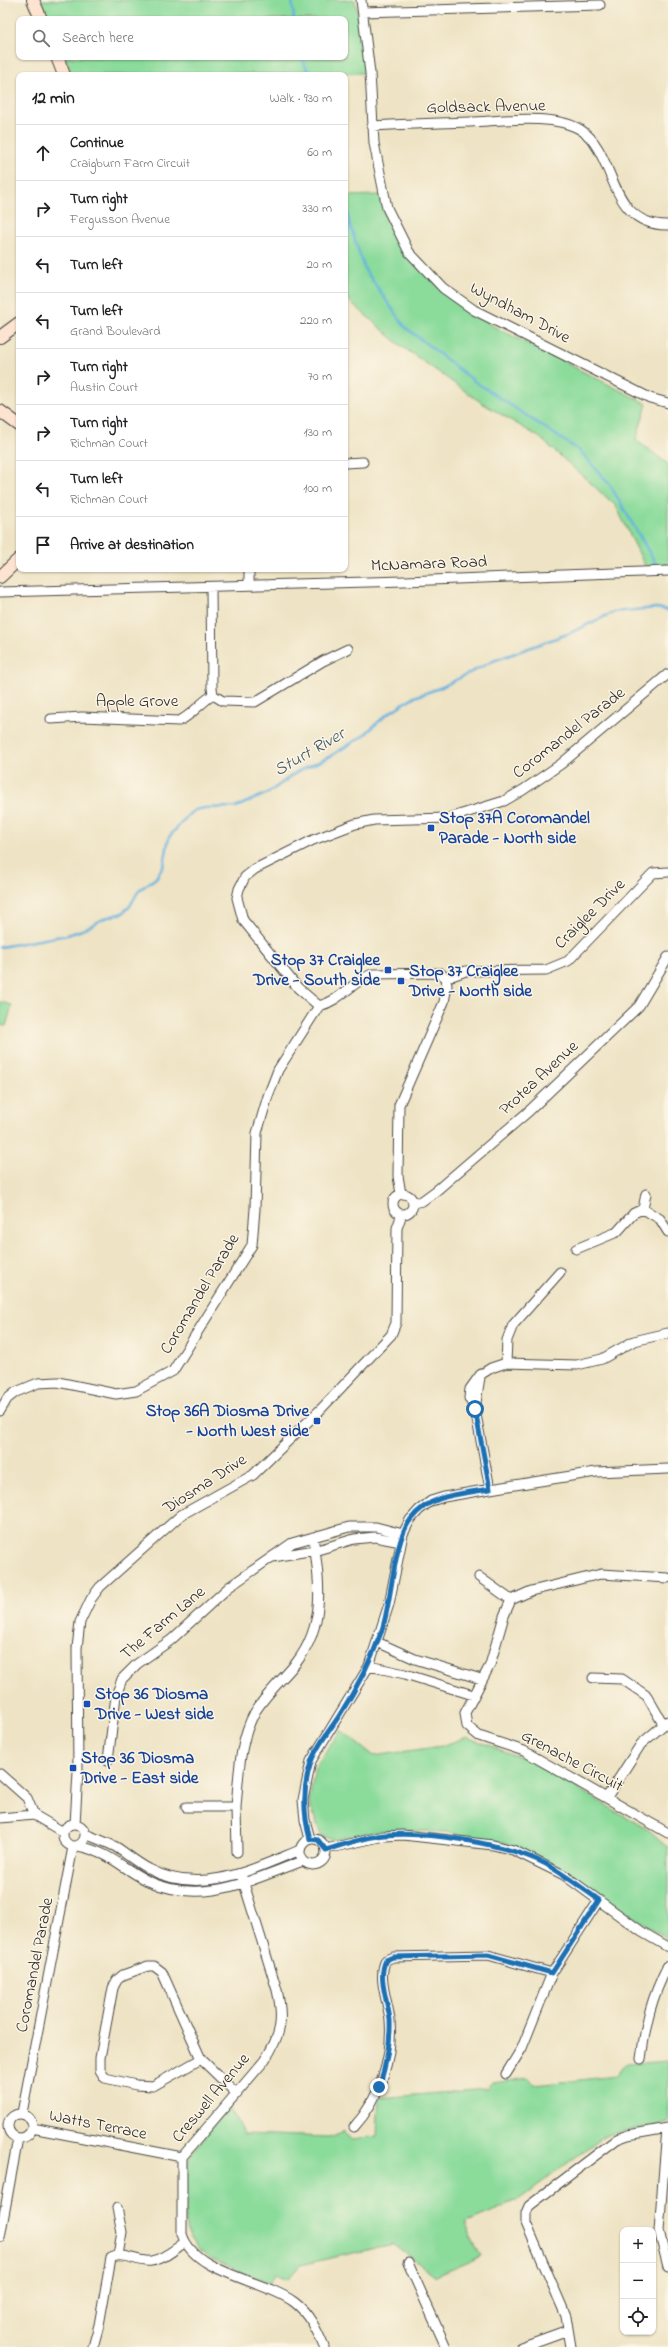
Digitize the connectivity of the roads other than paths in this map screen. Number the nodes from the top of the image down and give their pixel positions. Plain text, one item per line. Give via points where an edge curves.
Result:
1 (33, 0) edge
2 (361, 0) edge
3 (600, 5) dead end
4 (363, 12) junction
5 (40, 16) edge
6 (58, 60) edge
7 (63, 72) edge
8 (372, 126) junction
9 (668, 226) edge
10 (16, 325) edge
11 (0, 337) edge
12 (668, 403) edge
13 (0, 411) edge
14 (16, 423) edge
15 (363, 462) dead end
16 (348, 463) edge
17 (16, 562) edge
18 (668, 571) edge
19 (249, 572) edge
20 (0, 576) edge
21 (249, 585) junction
22 (211, 586) junction
23 (0, 592) edge
24 (348, 649) dead end
25 (668, 674) edge
26 (214, 695) junction
27 (51, 719) dead end
28 (668, 872) edge
29 (668, 957) edge
30 (446, 978) junction
31 (319, 1006) junction
32 (401, 1194) junction
33 (646, 1194) dead end
34 (413, 1203) junction
35 (643, 1210) junction
36 (402, 1214) junction
37 (668, 1232) edge
38 (576, 1249) dead end
39 (560, 1272) dead end
40 (668, 1333) edge
41 (506, 1363) junction
42 (0, 1411) edge
43 (668, 1469) edge
44 (490, 1489) junction
45 (313, 1537) junction
46 (402, 1538) junction
47 (315, 1550) junction
48 (272, 1557) junction
49 (479, 1577) dead end
50 (668, 1578) edge
51 (512, 1600) junction
52 (378, 1642) junction
53 (369, 1666) junction
54 (593, 1678) dead end
55 (481, 1679) junction
56 (473, 1695) junction
57 (666, 1722) edge
58 (108, 1760) dead end
59 (0, 1774) edge
60 (607, 1797) junction
61 (186, 1807) dead end
62 (236, 1807) junction
63 (34, 1815) junction
64 (0, 1818) edge
65 (75, 1824) junction
66 (63, 1832) junction
67 (668, 1833) edge
68 (85, 1834) junction
69 (310, 1839) junction
70 (76, 1846) junction
71 (300, 1850) junction
72 (326, 1850) junction
73 (237, 1852) dead end
74 (303, 1861) junction
75 (241, 1874) junction
76 (244, 1883) junction
77 (599, 1900) junction
78 (668, 1947) edge
79 (668, 1965) edge
80 (552, 1973) junction
81 (201, 2058) junction
82 (641, 2059) dead end
83 (506, 2074) dead end
84 (237, 2094) junction
85 (22, 2113) junction
86 (4, 2122) edge
87 (354, 2127) dead end
88 (32, 2128) junction
89 (667, 2128) edge
90 (18, 2138) junction
91 (182, 2157) junction
92 (117, 2208) dead end
93 (0, 2237) edge
94 (184, 2243) junction
95 (118, 2255) junction
96 (408, 2264) dead end
97 (668, 2267) edge
98 (568, 2330) junction
99 (93, 2347) edge
100 (324, 2347) edge
101 (446, 2347) edge
102 (521, 2347) edge
103 (571, 2347) edge

1 - 5 main road
2 - 4 street, Wyndham Drive
3 - 4 street
4 - 8 street, Wyndham Drive
6 - 7 main road
8 - 9 street, Goldsack Avenue via 530,120 556,122 581,130 594,143 622,200 632,212 656,226
8 - 12 street, Wyndham Drive via 387,208 409,252 443,288 474,310 650,398
10 - 11 main road
13 - 14 main road
15 - 16 street
17 - 20 main road
18 - 21 street, McNamara Road
19 - 21 street
21 - 22 street, McNamara Road
22 - 23 street, McNamara Road
22 - 26 street
24 - 26 street via 255,702 223,701
25 - 31 street, Coromandel Parade via 561,764 504,801 450,818 374,820 355,824 306,843 255,869 245,877 237,898 243,920 298,988
26 - 27 street, Apple Grove via 200,702 186,718 179,720 82,717
28 - 30 street, Craiglee Drive via 653,873 568,961 558,967 546,970 466,970
29 - 34 street, Protea Avenue via 639,1006 529,1111 436,1190 422,1201
30 - 31 street via 440,973 372,974 362,978 330,1003
30 - 32 street via 444,1002 399,1105 398,1176
31 - 42 street, Coromandel Parade via 278,1070 257,1133 252,1245 173,1370 136,1391 116,1394 58,1382 38,1383 16,1392
32 - 34 street via 408,1195
32 - 36 street via 395,1197 393,1202 396,1211
33 - 35 street
34 - 36 street via 411,1210
35 - 37 street via 660,1219
35 - 38 street via 634,1213 617,1232
36 - 65 street, Diosma Drive via 397,1228 396,1323 391,1335 321,1409 253,1475 181,1515 100,1586 91,1599 80,1622 77,1648 78,1772
39 - 41 street via 514,1325 507,1340
40 - 41 street via 634,1341 602,1359 577,1365
41 - 44 street via 480,1375 470,1389 469,1398 475,1409
43 - 44 street via 596,1472
44 - 46 street via 431,1501 410,1520
45 - 46 street, The Farm Lane via 362,1526
45 - 47 street
45 - 48 street, The Farm Lane via 292,1543
46 - 47 street, The Farm Lane via 361,1538
46 - 52 street via 389,1604
47 - 48 street, The Farm Lane
47 - 62 street via 320,1586 315,1628 296,1662 255,1712 241,1752
48 - 58 street, The Farm Lane via 228,1587 171,1640 136,1664 122,1679 116,1696
49 - 51 street
50 - 51 street via 601,1574 531,1591
51 - 55 street, Grenache Circuit via 504,1616 490,1665
52 - 53 street
52 - 55 street via 415,1659
53 - 56 street
53 - 69 street via 311,1761 303,1800
54 - 57 street via 622,1679 647,1696
55 - 56 street, Grenache Circuit
56 - 60 street, Grenache Circuit via 465,1713 467,1726 473,1733 524,1751
57 - 60 street via 641,1744
59 - 63 street via 27,1798
60 - 67 street, Grenache Circuit
61 - 62 street
62 - 73 street
63 - 64 street
63 - 66 street
65 - 66 street via 69,1825
65 - 68 street via 82,1827
66 - 70 street via 64,1842
68 - 70 street via 84,1841
68 - 75 street via 115,1847 149,1869 175,1879 194,1882
69 - 71 street
69 - 72 street via 318,1840
70 - 76 street via 97,1850 147,1880 177,1891 202,1893
70 - 85 street, Coromandel Parade
71 - 74 street
71 - 75 street
72 - 74 street via 325,1858 319,1864 311,1865
72 - 77 street via 384,1836 403,1835 493,1845 513,1850 545,1864
74 - 76 street
75 - 76 street, Creswell Avenue
76 - 84 street, Creswell Avenue via 281,2009 280,2028 274,2045
77 - 78 street via 642,1932
77 - 80 street
79 - 82 street via 654,1993 646,2020
80 - 83 street via 522,2048
80 - 87 street via 488,1955 393,1957 386,1960 382,1972 390,2020 387,2063 368,2108
81 - 81 street via 162,1972 157,1967 148,1966 122,1975 117,1980 113,1988 99,2065 105,2078 153,2086
81 - 84 street
84 - 91 street, Creswell Avenue
85 - 86 street
85 - 88 street via 31,2120
86 - 90 street via 8,2131
88 - 90 street via 26,2137
88 - 91 street, Watts Terrace
89 - 97 street via 659,2231
89 - 98 street via 617,2139 529,2206 526,2223 566,2316
90 - 93 street
91 - 94 street, Creswell Avenue via 180,2225
92 - 95 street via 122,2232
94 - 95 street via 157,2260
94 - 100 street via 193,2254 206,2263 275,2291 294,2302 312,2321
95 - 99 street via 109,2260
96 - 101 street
98 - 102 street
98 - 103 street

